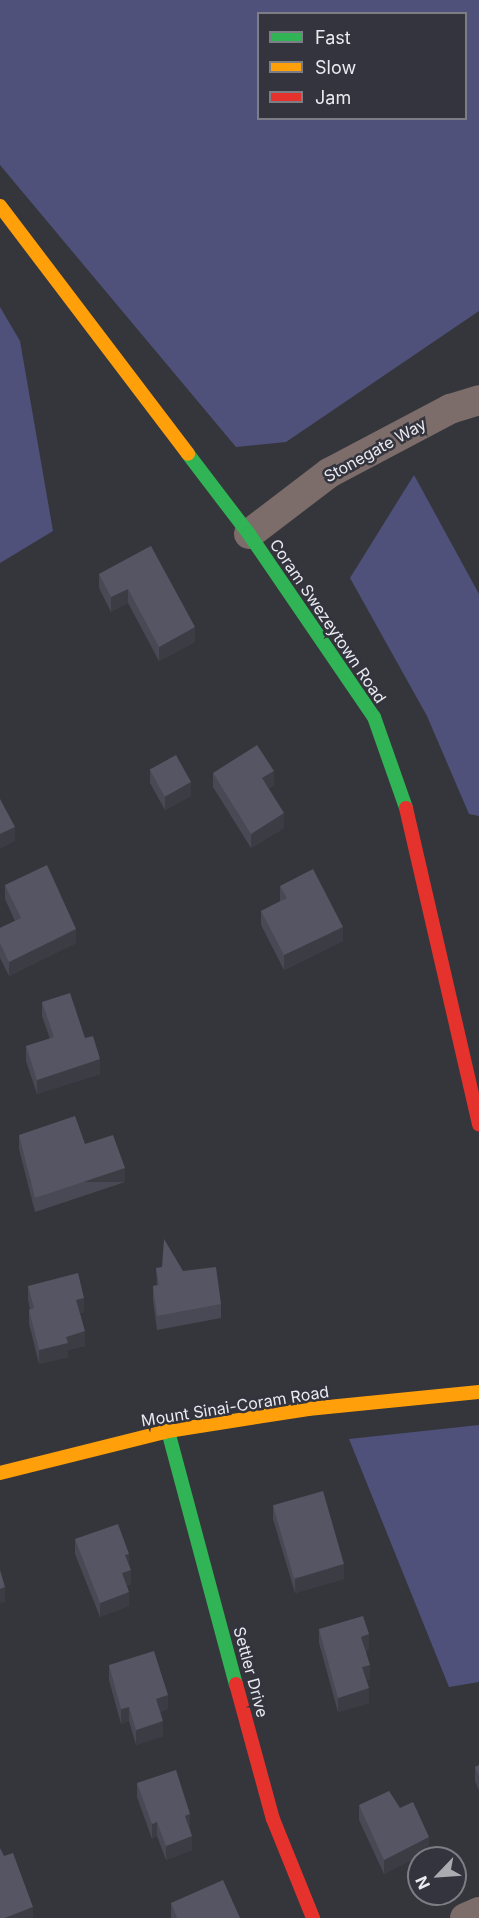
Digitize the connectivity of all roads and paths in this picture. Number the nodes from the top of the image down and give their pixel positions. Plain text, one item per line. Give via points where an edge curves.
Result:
1 (0, 206) edge
2 (479, 400) edge
3 (249, 534) junction
4 (479, 1125) edge
5 (479, 1392) edge
6 (168, 1431) junction
7 (0, 1473) edge
8 (479, 1912) edge
9 (313, 1918) edge
10 (465, 1918) edge

1 - 3 street, Coram Swezeytown Road
2 - 3 street, Stonegate Way via 450,409 329,473
3 - 4 street, Coram Swezeytown Road via 374,717 403,794
5 - 6 street, Mount Sinai-Coram Road via 308,1409
6 - 7 street, Mount Sinai-Coram Road
6 - 9 street, Settler Drive via 273,1819
8 - 10 street

